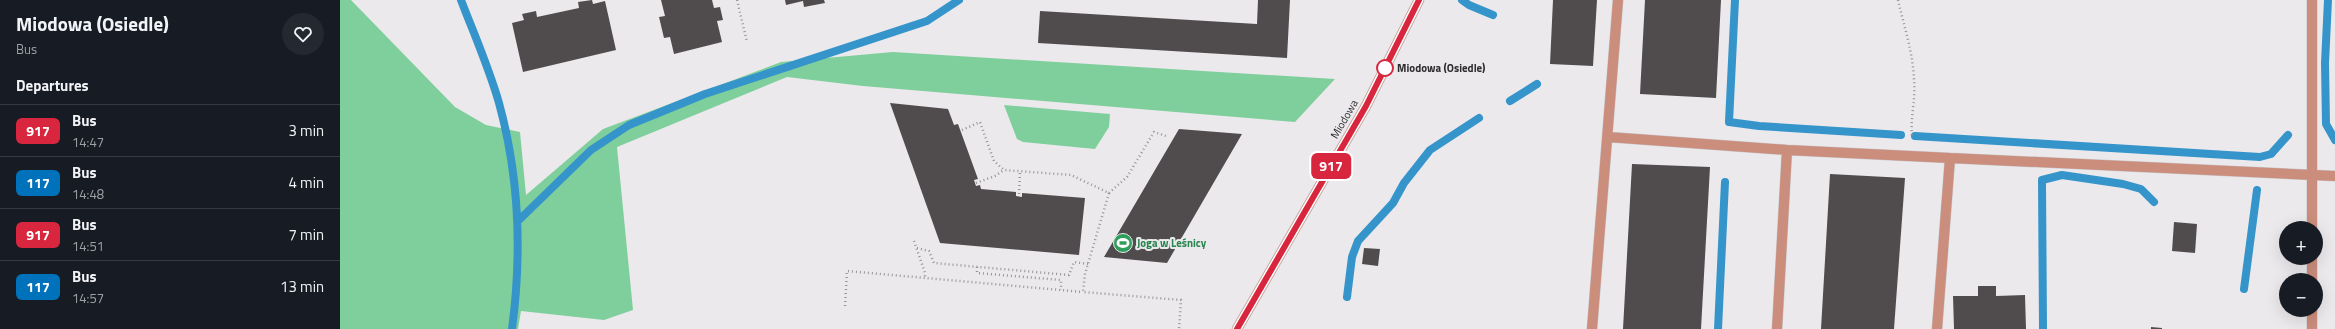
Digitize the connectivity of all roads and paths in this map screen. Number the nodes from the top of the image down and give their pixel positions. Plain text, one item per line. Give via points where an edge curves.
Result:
1 (738, 0) edge
2 (1419, 0) edge
3 (1618, 0) edge
4 (1898, 0) edge
5 (2312, 0) edge
6 (747, 42) dead end
7 (962, 130) dead end
8 (1166, 136) dead end
9 (1608, 137) junction
10 (1787, 150) junction
11 (1915, 156) junction
12 (1950, 158) junction
13 (1004, 170) junction
14 (1020, 171) junction
15 (2311, 174) junction
16 (2335, 176) edge
17 (976, 183) dead end
18 (1109, 193) junction
19 (1018, 194) dead end
20 (2312, 221) edge
21 (914, 241) dead end
22 (917, 248) junction
23 (1088, 264) junction
24 (977, 267) junction
25 (925, 279) junction
26 (1060, 290) junction
27 (1083, 292) junction
28 (845, 306) dead end
29 (2312, 317) edge
30 (1179, 329) edge
31 (1237, 329) edge
32 (1592, 329) edge
33 (1777, 329) edge
34 (1937, 329) edge
35 (2312, 329) edge

1 - 6 path
2 - 31 street, Miodowa via 1366,106
3 - 9 street
4 - 11 path via 1914,78 1910,121
5 - 15 street
7 - 13 path via 980,122 994,161
8 - 18 path via 1154,132 1128,177
9 - 10 street
9 - 32 street
10 - 11 street
10 - 33 street
11 - 12 street
12 - 15 street
12 - 34 street
13 - 14 path
13 - 17 path
14 - 18 path via 1071,175
14 - 19 path
15 - 16 street
15 - 20 street
18 - 23 path
21 - 22 path
22 - 24 path via 929,251 934,263
22 - 25 path
23 - 24 path via 1074,262 1069,275
23 - 27 path
24 - 26 path via 977,273 1061,280
25 - 26 path
25 - 28 path via 847,271
26 - 27 path
27 - 30 path via 1181,300
29 - 35 street

